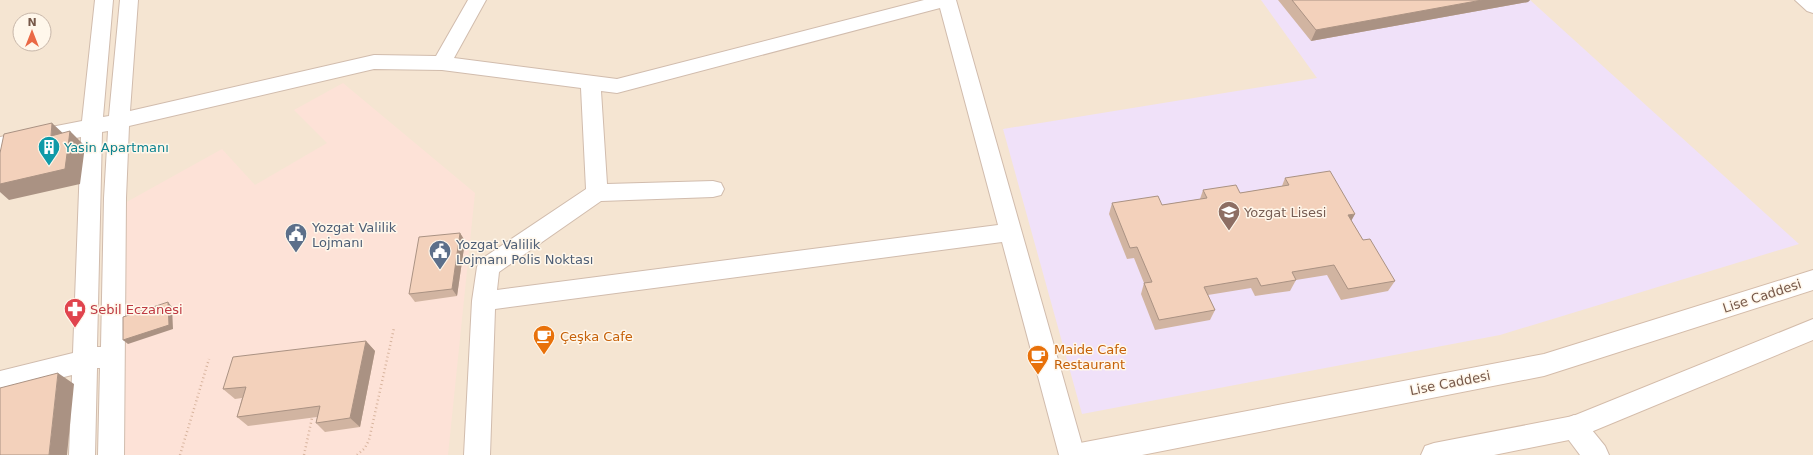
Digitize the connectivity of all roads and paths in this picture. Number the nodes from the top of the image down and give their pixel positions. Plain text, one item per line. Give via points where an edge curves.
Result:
1 (104, 0) edge
2 (129, 0) edge
3 (477, 0) edge
4 (948, 0) edge
5 (1804, 0) edge
6 (1813, 7) edge
7 (442, 63) junction
8 (591, 84) junction
9 (119, 120) junction
10 (92, 127) junction
11 (0, 145) edge
12 (713, 189) dead end
13 (598, 193) junction
14 (1010, 232) junction
15 (1813, 280) edge
16 (484, 301) junction
17 (394, 328) dead end
18 (1813, 330) edge
19 (113, 353) junction
20 (209, 359) dead end
21 (86, 361) junction
22 (0, 382) edge
23 (312, 418) edge
24 (1574, 427) junction
25 (82, 455) edge
26 (111, 455) edge
27 (180, 455) edge
28 (304, 455) edge
29 (358, 455) edge
30 (477, 455) edge
31 (1072, 455) edge
32 (1080, 455) edge
33 (1434, 455) edge
34 (1596, 455) edge

1 - 10 street
2 - 9 street
3 - 7 street
4 - 8 street via 617,86
4 - 14 street
5 - 6 street
7 - 8 street
7 - 9 street via 374,62
8 - 13 street
9 - 10 street
9 - 19 street
10 - 11 street
10 - 21 street
12 - 13 street
13 - 16 street via 488,267
14 - 16 street
14 - 31 street
15 - 32 street, Lise Caddesi via 1544,365
16 - 30 street
17 - 29 path via 369,440
18 - 24 street
19 - 21 street
19 - 26 street
20 - 27 path
21 - 22 street
21 - 25 street
23 - 28 path
24 - 33 street
24 - 34 street

